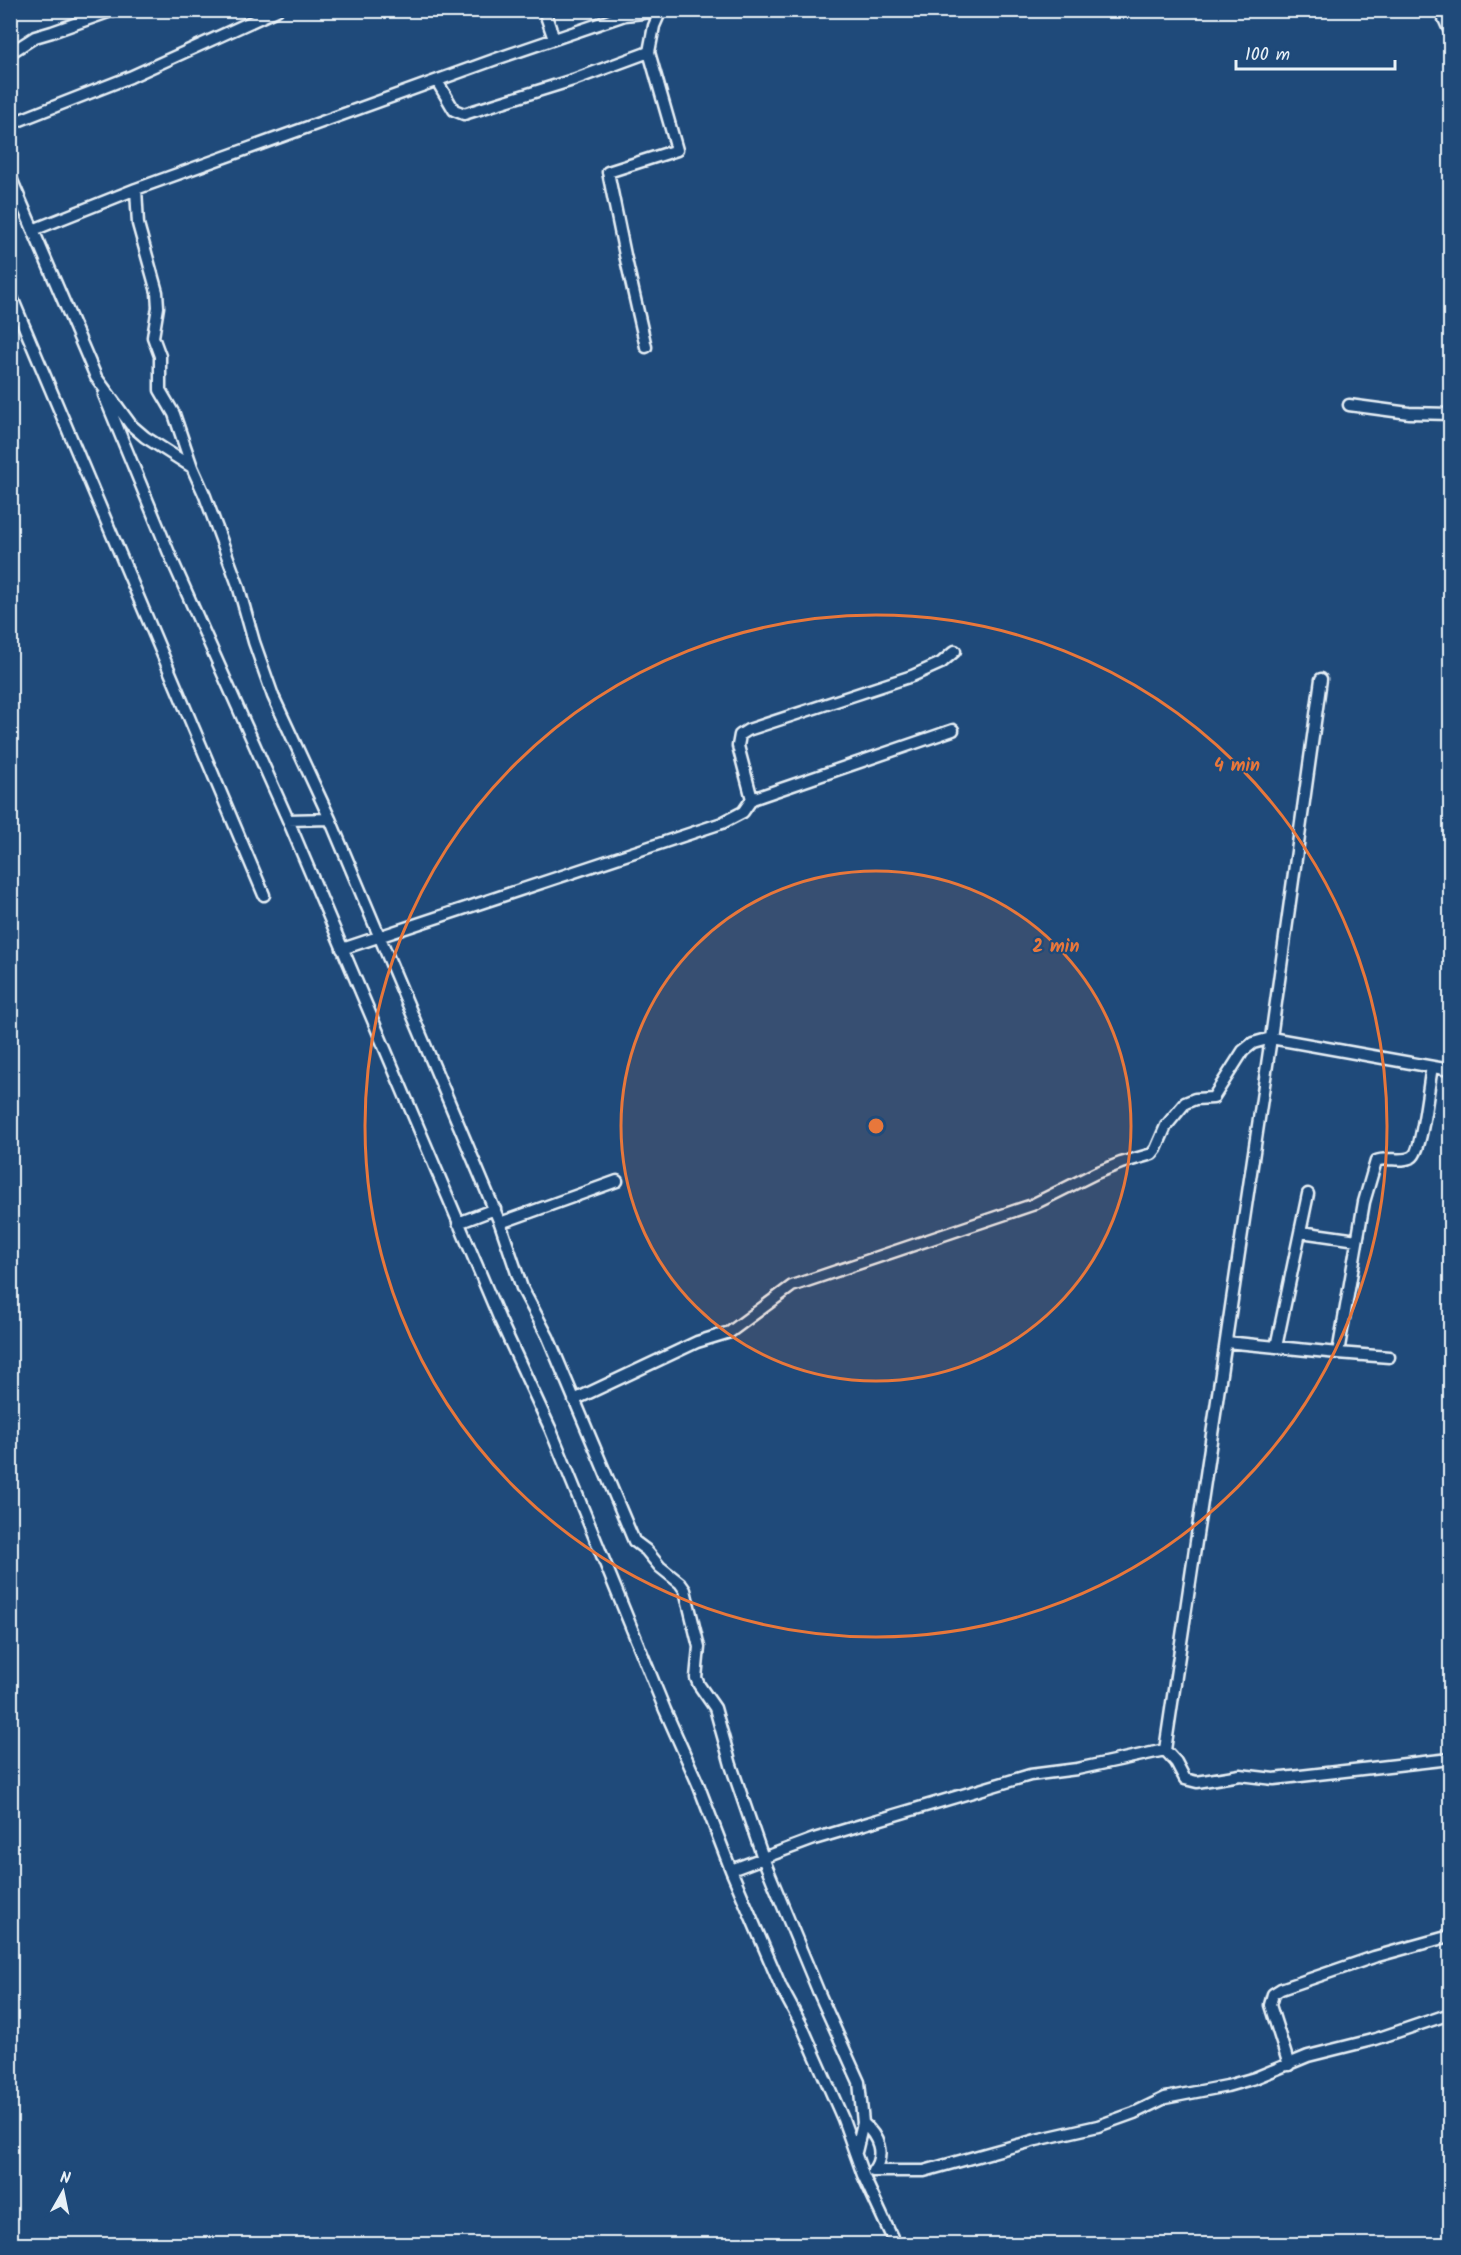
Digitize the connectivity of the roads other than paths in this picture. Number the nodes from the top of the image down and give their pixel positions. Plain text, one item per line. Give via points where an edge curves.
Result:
1 (114, 10) edge
2 (277, 10) edge
3 (544, 10) edge
4 (1440, 10) edge
5 (661, 11) edge
6 (1450, 32) edge
7 (554, 39) junction
8 (649, 52) junction
9 (10, 53) edge
10 (437, 81) junction
11 (10, 124) edge
12 (10, 176) edge
13 (136, 189) junction
14 (33, 230) junction
15 (11, 295) edge
16 (646, 347) dead end
17 (96, 377) junction
18 (1349, 405) dead end
19 (1450, 414) edge
20 (192, 466) junction
21 (956, 651) dead end
22 (1321, 679) dead end
23 (953, 730) dead end
24 (752, 799) junction
25 (330, 819) junction
26 (288, 820) junction
27 (264, 895) dead end
28 (380, 937) junction
29 (342, 949) junction
30 (1271, 1038) junction
31 (1432, 1067) junction
32 (1450, 1070) edge
33 (617, 1181) dead end
34 (1308, 1194) dead end
35 (495, 1209) junction
36 (458, 1223) junction
37 (500, 1223) junction
38 (1301, 1232) junction
39 (1357, 1240) junction
40 (1227, 1342) junction
41 (1276, 1347) junction
42 (1338, 1353) junction
43 (1389, 1357) dead end
44 (574, 1400) junction
45 (1165, 1750) junction
46 (1450, 1759) edge
47 (763, 1858) junction
48 (731, 1870) junction
49 (1450, 1936) edge
50 (1450, 2014) edge
51 (1289, 2065) junction
52 (863, 2123) junction
53 (856, 2152) junction
54 (868, 2173) junction
55 (896, 2244) edge

1 - 9 street via 42,34
2 - 11 street via 130,77
3 - 7 street
4 - 6 street
5 - 7 street via 625,15
5 - 8 street
7 - 10 street
8 - 10 street via 464,114 454,110
8 - 16 street via 677,150 608,172
10 - 13 street
12 - 14 street
13 - 14 street
13 - 20 street via 138,224 158,300 153,337 160,356 160,390 174,414
14 - 17 street
15 - 27 street
17 - 20 street via 131,425
17 - 26 street via 169,553
18 - 19 street
20 - 25 street via 238,585 273,696
21 - 24 street via 941,663 912,676 740,735 738,746
22 - 30 street
23 - 24 street
24 - 28 street via 743,812 722,823
25 - 26 street
25 - 28 street
26 - 29 street
28 - 29 street
28 - 35 street
29 - 36 street
30 - 31 street
30 - 40 street
30 - 44 street via 1253,1043 1243,1051 1213,1098 1185,1103 1166,1126 1152,1154 1104,1169 1032,1205 792,1286 730,1332 697,1342
31 - 32 street
31 - 39 street via 1419,1148 1412,1158 1376,1161
33 - 37 street
34 - 38 street
35 - 36 street
35 - 37 street
36 - 48 street via 550,1428
37 - 44 street via 522,1288
38 - 39 street
38 - 41 street
39 - 42 street
40 - 41 street
40 - 45 street
41 - 42 street
42 - 43 street
44 - 47 street via 634,1541 685,1590 699,1647 696,1678 715,1708
45 - 46 street via 1185,1779 1197,1782 1240,1776 1314,1776
45 - 47 street via 1077,1769 1030,1774
47 - 48 street
47 - 52 street via 859,2082
48 - 53 street
49 - 51 street via 1374,1957 1273,1994 1270,2005
50 - 51 street
51 - 54 street via 1227,2086 1165,2098 1098,2126 936,2169
52 - 53 street
52 - 54 street via 881,2149 880,2158
53 - 54 street
54 - 55 street

